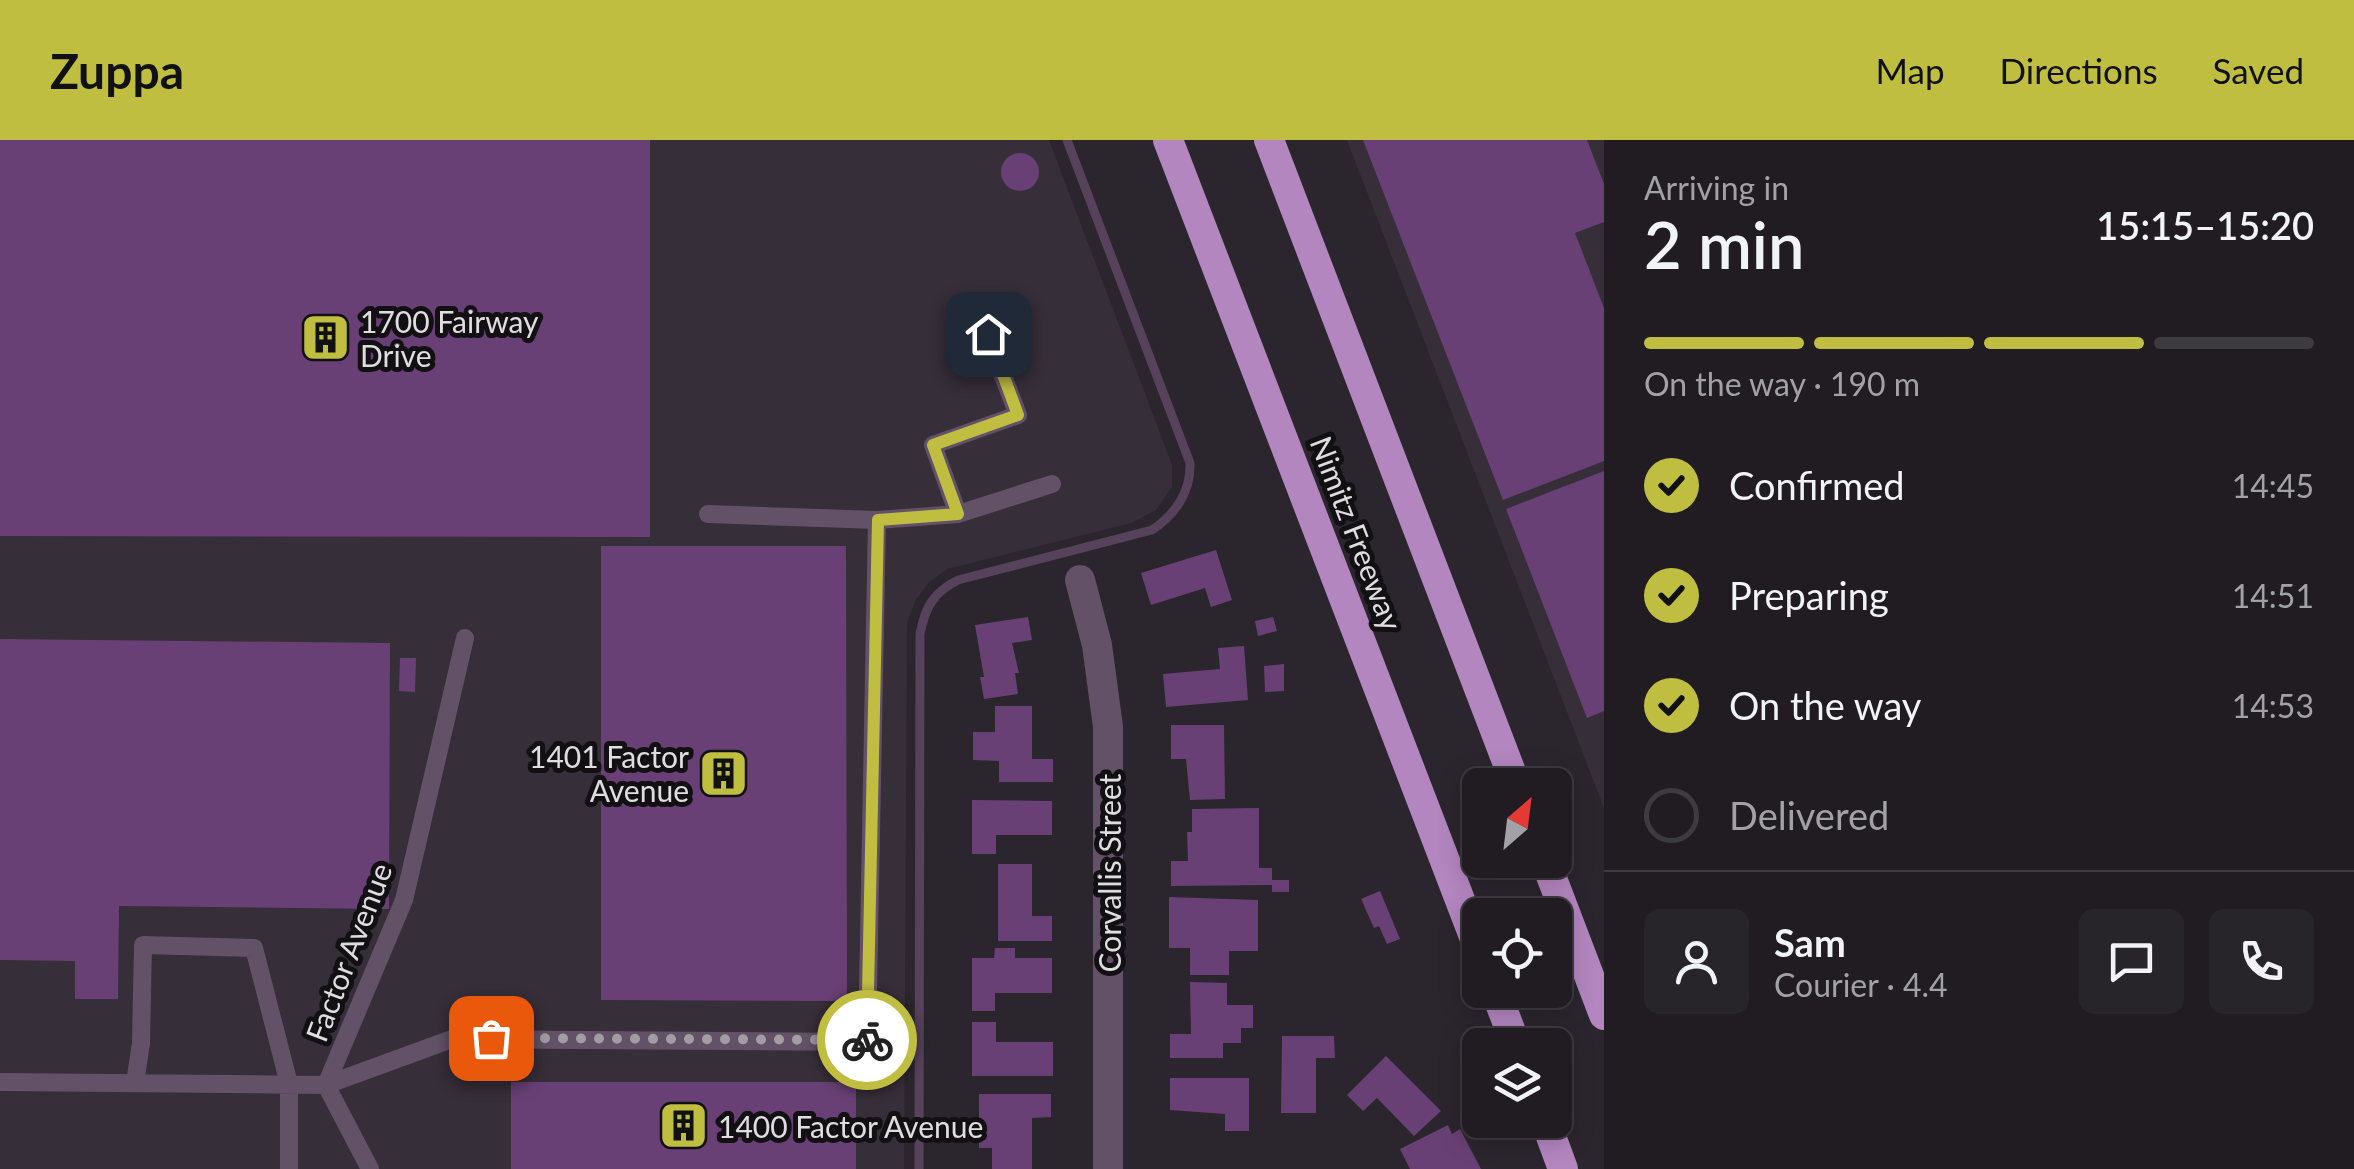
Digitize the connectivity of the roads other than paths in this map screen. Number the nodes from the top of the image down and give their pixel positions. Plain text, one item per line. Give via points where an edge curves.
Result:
1 (1168, 140) edge
2 (1268, 140) edge
3 (988, 334) dead end
4 (1052, 484) dead end
5 (708, 514) dead end
6 (958, 514) junction
7 (878, 520) junction
8 (1080, 580) dead end
9 (465, 638) dead end
10 (1509, 768) edge
11 (1552, 878) edge
12 (1462, 905) edge
13 (1604, 1014) edge
14 (0, 1082) edge
15 (135, 1083) junction
16 (289, 1084) junction
17 (326, 1084) junction
18 (1551, 1138) edge
19 (289, 1169) edge
20 (370, 1169) edge
21 (1108, 1169) edge
22 (1563, 1169) edge

1 - 12 highway, Nimitz Freeway
2 - 10 highway, Nimitz Freeway
3 - 6 lane via 1018,415 933,445
4 - 6 lane
5 - 7 lane
6 - 7 lane
7 - 17 lane via 867,1042 452,1039
8 - 21 street, Corvallis Street via 1097,645 1108,742
9 - 17 lane, Factor Avenue via 404,900
11 - 13 highway
14 - 15 lane, Factor Avenue
15 - 16 lane, Factor Avenue
15 - 16 lane via 143,945 254,948
16 - 17 lane, Factor Avenue
16 - 19 lane
17 - 20 lane
18 - 22 highway

